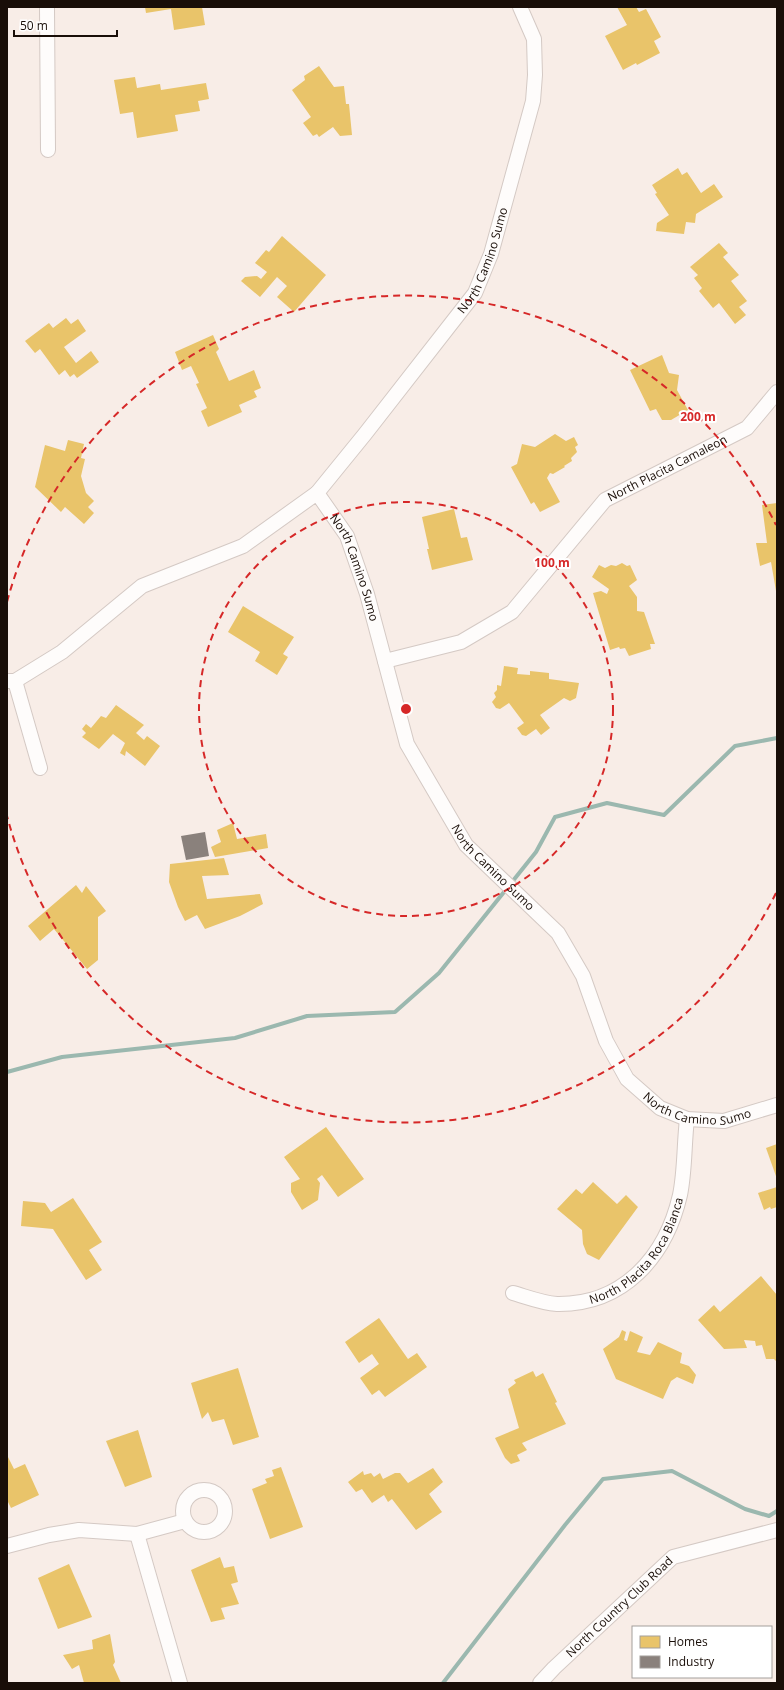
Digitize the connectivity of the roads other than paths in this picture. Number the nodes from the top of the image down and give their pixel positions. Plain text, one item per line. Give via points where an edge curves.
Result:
1 (47, 7) edge
2 (520, 7) edge
3 (48, 150) dead end
4 (777, 392) edge
5 (317, 493) junction
6 (385, 661) junction
7 (11, 681) edge
8 (40, 768) dead end
9 (777, 1105) edge
10 (687, 1119) junction
11 (512, 1293) dead end
12 (185, 1522) dead end
13 (777, 1530) edge
14 (137, 1534) junction
15 (7, 1546) edge
16 (180, 1683) edge
17 (540, 1683) edge

1 - 3 street
2 - 5 street, North Camino Sumo via 534,39 533,101 491,254 475,293
4 - 6 street, North Placita Camaleon via 747,428 606,500 512,612 461,642
5 - 6 street, North Camino Sumo via 347,536
5 - 7 street, North Camino Sumo via 243,546 142,586 62,652
6 - 10 street, North Camino Sumo via 407,744 466,845 558,933 584,976 606,1041 627,1079 660,1108
7 - 8 street
9 - 10 street, North Camino Sumo via 724,1121
10 - 11 street, North Placita Roca Blanca via 680,1194 662,1242 640,1272 620,1288 592,1300 555,1304
12 - 14 street
13 - 17 street, North Country Club Road via 673,1557
14 - 15 street via 79,1530
14 - 16 street

